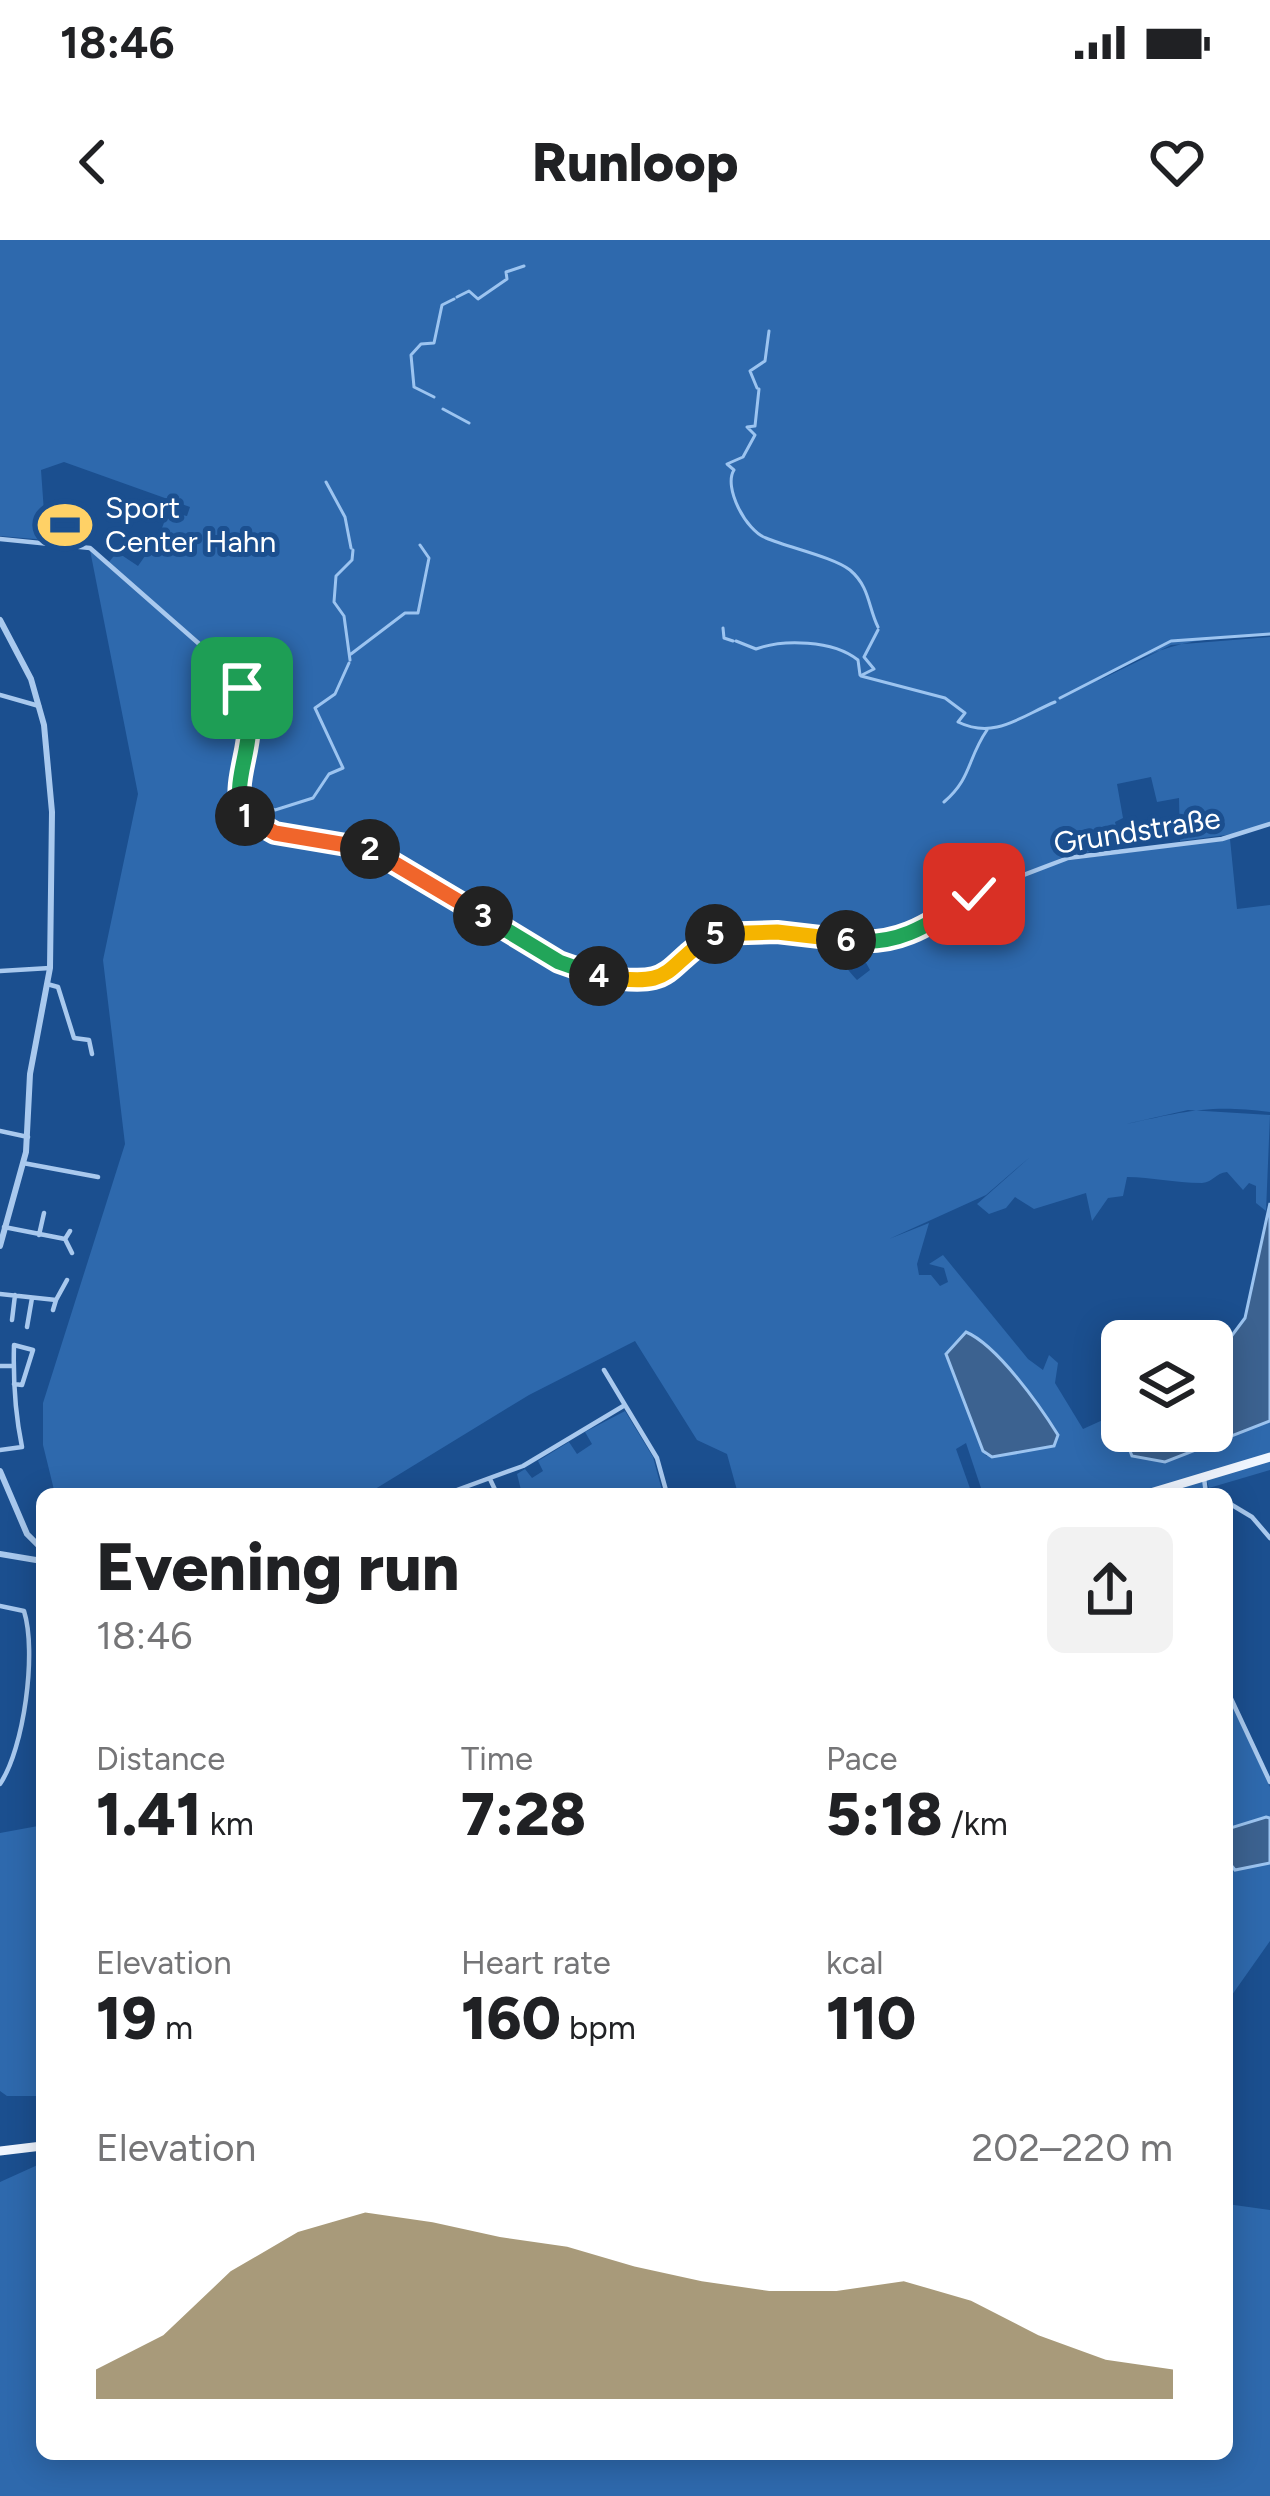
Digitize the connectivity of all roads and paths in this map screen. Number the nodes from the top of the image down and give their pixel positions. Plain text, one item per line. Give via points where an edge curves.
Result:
1 (0, 539) edge
2 (0, 620) edge
3 (0, 695) edge
4 (38, 706) junction
5 (1270, 824) edge
6 (50, 968) junction
7 (0, 971) edge
8 (47, 984) junction
9 (92, 1054) dead end
10 (0, 1131) edge
11 (28, 1137) junction
12 (23, 1163) junction
13 (98, 1177) dead end
14 (44, 1213) dead end
15 (4, 1227) junction
16 (70, 1232) dead end
17 (40, 1235) junction
18 (62, 1238) junction
19 (0, 1246) edge
20 (56, 1251) dead end
21 (72, 1252) dead end
22 (67, 1280) dead end
23 (0, 1294) edge
24 (15, 1295) junction
25 (32, 1298) junction
26 (56, 1300) junction
27 (52, 1310) dead end
28 (12, 1320) dead end
29 (27, 1327) dead end
30 (0, 1366) edge
31 (13, 1366) junction
32 (604, 1370) dead end
33 (14, 1384) junction
34 (625, 1406) junction
35 (0, 1450) edge
36 (1270, 1456) edge
37 (0, 1471) edge
38 (1204, 1478) junction
39 (490, 1479) junction
40 (464, 1488) edge
41 (494, 1488) edge
42 (665, 1488) edge
43 (1168, 1488) edge
44 (1205, 1488) edge
45 (1233, 1506) edge
46 (30, 1537) junction
47 (1270, 1538) edge
48 (36, 1543) edge
49 (0, 1554) edge
50 (34, 1559) edge
51 (0, 1606) edge
52 (1233, 1703) edge
53 (1270, 1782) edge
54 (0, 1784) edge
55 (36, 2147) edge
56 (0, 2151) edge

1 - 5 street, Grundstraße via 79,544 108,559 236,679 253,724 239,795 252,823 387,856 541,952 594,975 665,976 728,931 892,940 932,925 974,894 1069,858
2 - 4 street
3 - 4 street
4 - 6 street via 52,796
6 - 7 street
6 - 8 street
8 - 9 street via 58,987 74,1038 89,1040
8 - 11 street
10 - 11 street
11 - 12 street
12 - 13 street
12 - 15 street
14 - 17 street
15 - 17 street
15 - 19 street
16 - 18 street
17 - 18 street
18 - 20 street
18 - 21 street
22 - 26 street
23 - 24 street
24 - 25 street
24 - 28 street
25 - 26 street
25 - 29 street
26 - 27 street
30 - 31 street
31 - 33 street
31 - 33 street via 14,1346 34,1350 22,1384
32 - 34 street
33 - 35 street via 22,1447
34 - 39 street
34 - 42 street via 657,1457
36 - 38 main road
37 - 46 street
38 - 43 main road
38 - 44 street
39 - 40 street
39 - 41 street
45 - 47 street
46 - 48 street
46 - 50 street
49 - 50 street
51 - 54 street via 24,1611 28,1652 19,1736
52 - 53 street
55 - 56 main road

